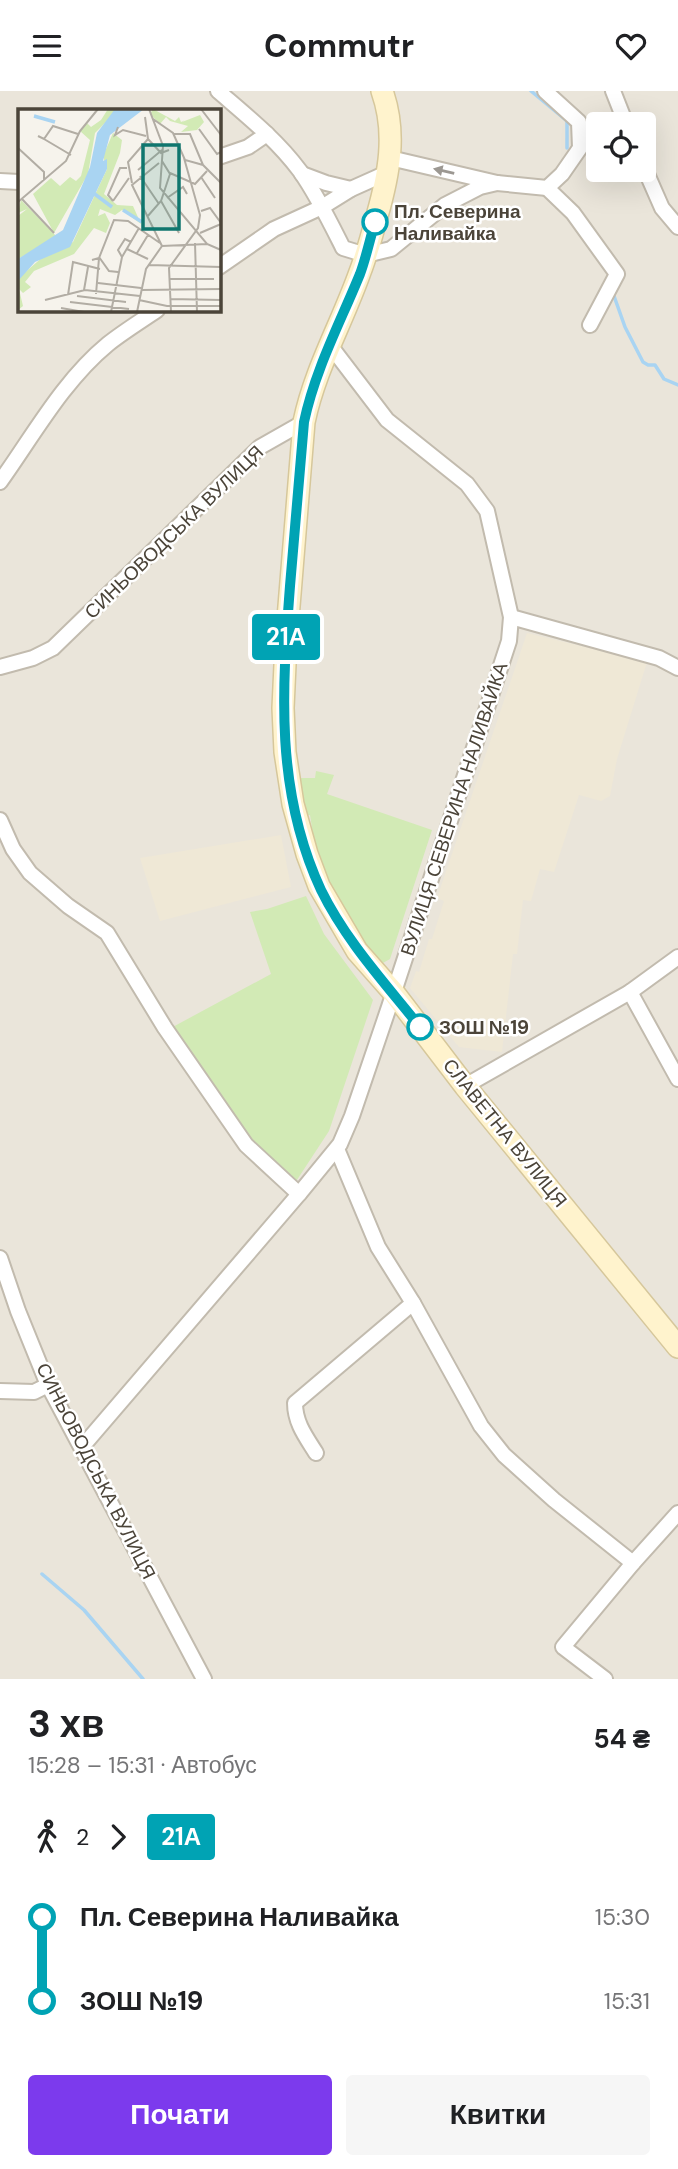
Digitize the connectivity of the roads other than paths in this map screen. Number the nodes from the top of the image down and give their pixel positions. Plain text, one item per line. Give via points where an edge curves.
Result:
1 (218, 91) edge
2 (382, 91) edge
3 (545, 91) edge
4 (613, 91) edge
5 (621, 112) edge
6 (267, 134) junction
7 (220, 156) edge
8 (390, 165) junction
9 (302, 174) junction
10 (0, 181) edge
11 (18, 182) edge
12 (651, 182) edge
13 (497, 183) junction
14 (547, 188) junction
15 (351, 189) junction
16 (321, 207) junction
17 (678, 227) edge
18 (366, 255) junction
19 (220, 266) edge
20 (156, 311) edge
21 (590, 325) dead end
22 (329, 344) junction
23 (304, 422) junction
24 (0, 482) edge
25 (511, 617) junction
26 (0, 667) edge
27 (678, 668) edge
28 (0, 820) edge
29 (678, 957) edge
30 (630, 992) junction
31 (394, 993) junction
32 (678, 1079) edge
33 (465, 1086) junction
34 (337, 1149) junction
35 (299, 1194) junction
36 (0, 1258) edge
37 (413, 1303) junction
38 (678, 1347) edge
39 (48, 1385) junction
40 (0, 1391) edge
41 (82, 1447) junction
42 (316, 1453) dead end
43 (678, 1513) edge
44 (633, 1563) junction
45 (205, 1679) edge
46 (605, 1679) edge

1 - 6 street
2 - 8 main road via 391,138
3 - 14 street via 579,122 580,148
4 - 5 street
6 - 7 street via 248,147
6 - 9 street
13 -> 8 street
8 - 15 street
8 - 18 main road
9 - 15 street
9 - 16 street
10 - 11 street
12 - 17 street via 662,208
13 - 14 street
13 - 18 street via 444,205 391,249
14 - 21 street via 573,213 617,274
15 - 16 street
16 - 18 street via 344,248
16 - 19 street via 274,229
18 - 22 main road
20 - 24 street via 108,344 82,369
22 - 23 main road
22 - 25 street, ВУЛИЦЯ СЕВЕРИНА НАЛИВАЙКА via 387,420 467,484 487,511
23 - 26 street, СИНЬОВОДСЬКА ВУЛИЦЯ via 260,447 53,648
23 - 31 main road, СЛАВЕТНА ВУЛИЦЯ via 286,642 285,752 298,824 320,886 357,951
25 - 27 street via 659,658
25 - 31 street, ВУЛИЦЯ СЕВЕРИНА НАЛИВАЙКА via 509,641
28 - 35 street via 30,873 107,933 246,1145
29 - 30 street
30 - 32 street
30 - 33 street
31 - 33 main road, СЛАВЕТНА ВУЛИЦЯ
31 - 34 street, ВУЛИЦЯ СЕВЕРИНА НАЛИВАЙКА
33 - 38 main road, СЛАВЕТНА ВУЛИЦЯ
34 - 35 street, ВУЛИЦЯ СЕВЕРИНА НАЛИВАЙКА
34 - 37 street via 378,1247
35 - 41 street, ВУЛИЦЯ СЕВЕРИНА НАЛИВАЙКА
36 - 39 street, СИНЬОВОДСЬКА ВУЛИЦЯ
37 - 42 street via 295,1403 300,1428
37 - 44 street via 481,1426 504,1455
39 - 40 street via 34,1392
39 - 41 street, СИНЬОВОДСЬКА ВУЛИЦЯ
41 - 45 street, СИНЬОВОДСЬКА ВУЛИЦЯ
43 - 44 street
44 - 46 street via 563,1647

